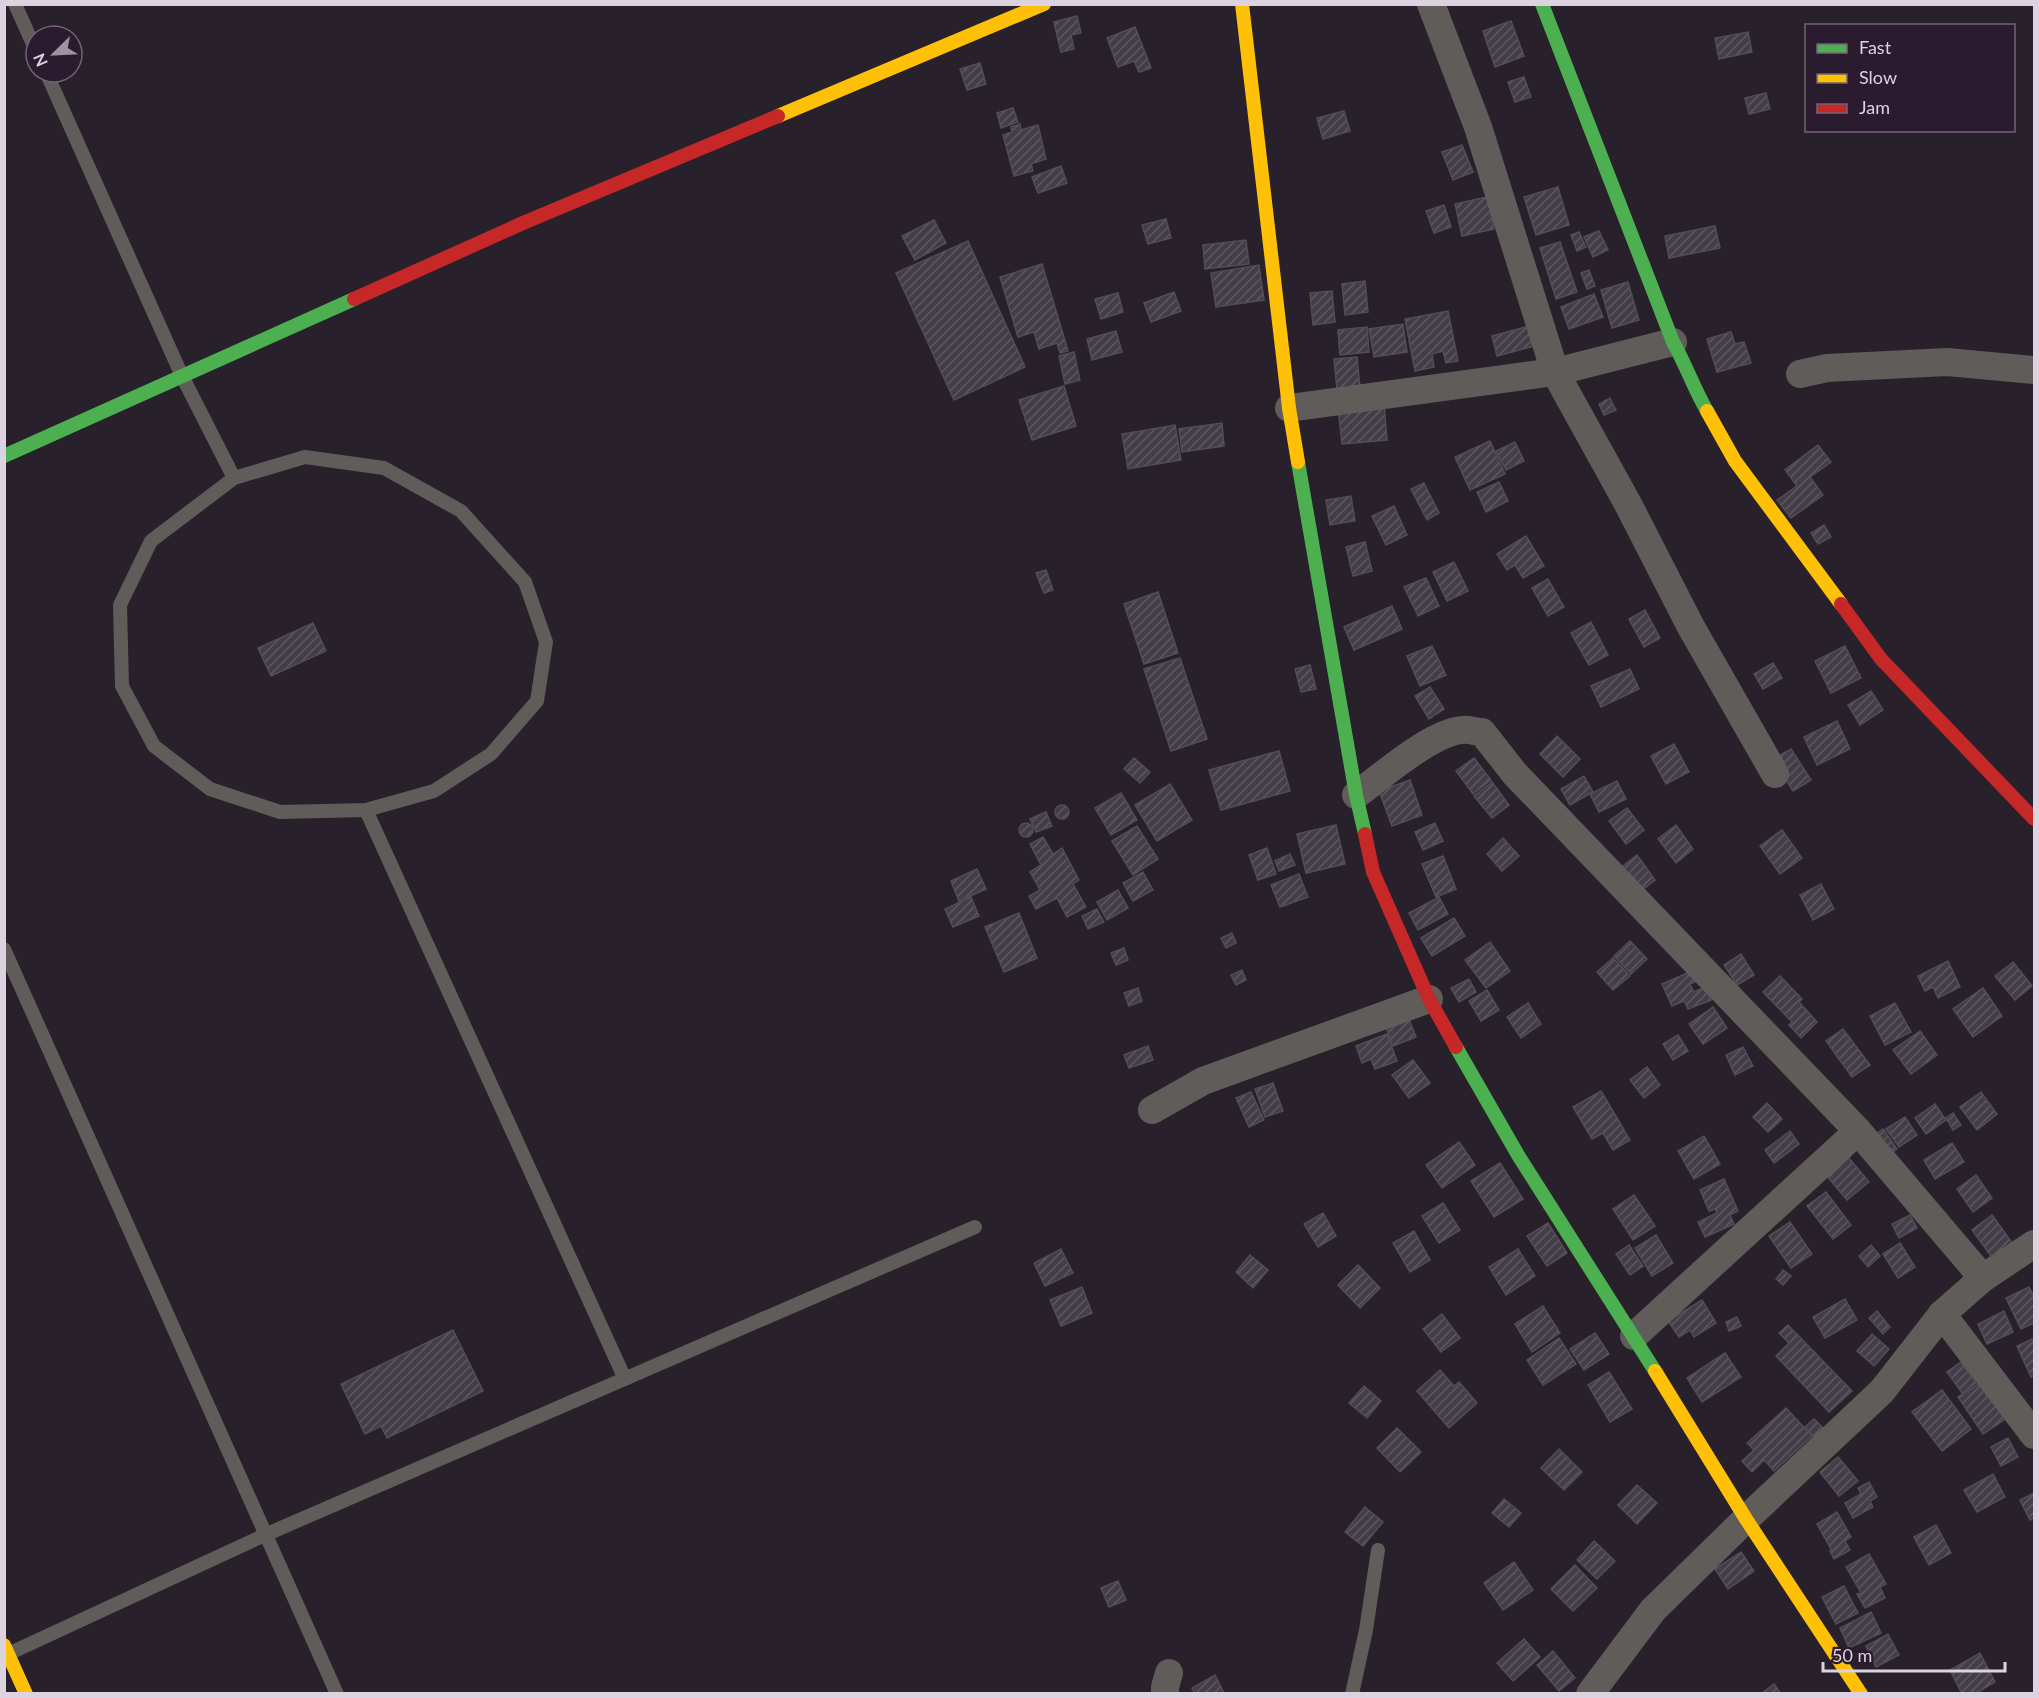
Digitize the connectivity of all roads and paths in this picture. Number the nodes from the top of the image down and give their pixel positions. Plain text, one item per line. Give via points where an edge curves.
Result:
1 (15, 4) edge
2 (1044, 4) edge
3 (1242, 4) edge
4 (1431, 4) edge
5 (1542, 4) edge
6 (24, 24) edge
7 (51, 84) edge
8 (1673, 342) junction
9 (2034, 370) edge
10 (1555, 372) junction
11 (1800, 374) dead end
12 (182, 376) junction
13 (1290, 408) junction
14 (4, 456) edge
15 (234, 478) junction
16 (1775, 774) dead end
17 (1356, 795) junction
18 (366, 810) junction
19 (2034, 819) edge
20 (4, 949) edge
21 (1429, 999) junction
22 (1152, 1110) dead end
23 (1858, 1131) junction
24 (975, 1227) dead end
25 (2034, 1244) edge
26 (1983, 1278) junction
27 (1942, 1314) junction
28 (1634, 1336) junction
29 (625, 1379) junction
30 (2034, 1435) edge
31 (1746, 1519) junction
32 (267, 1534) junction
33 (1378, 1550) dead end
34 (6, 1649) edge
35 (26, 1694) edge
36 (337, 1694) edge
37 (1352, 1694) edge
38 (1590, 1694) edge
39 (1861, 1694) edge

1 - 6 lane
2 - 12 street via 522,223
3 - 13 street
4 - 10 street via 1478,127
5 - 8 street
7 - 12 lane
8 - 10 street
8 - 19 street via 1735,461 1881,659
9 - 11 street via 1947,362 1827,368
10 - 13 street
10 - 16 street via 1691,627
12 - 14 street
12 - 15 lane
13 - 17 street
15 - 18 lane via 151,541 120,604 122,686 154,746 210,789 280,812
15 - 18 lane via 305,457 384,468 461,511 525,582 546,642 537,701 491,754 453,779 434,791
17 - 21 street via 1373,872
17 - 23 street via 1439,737 1463,729 1482,732 1515,774
18 - 29 lane
20 - 32 lane
21 - 22 street via 1203,1081
21 - 28 street via 1518,1155
23 - 26 street
23 - 28 street
24 - 29 lane
25 - 26 street
26 - 27 street
27 - 30 street
27 - 31 street via 1882,1391
28 - 31 street
29 - 32 lane
31 - 38 street via 1653,1610
31 - 39 street
32 - 34 lane
32 - 36 lane
33 - 37 lane
34 - 35 street

